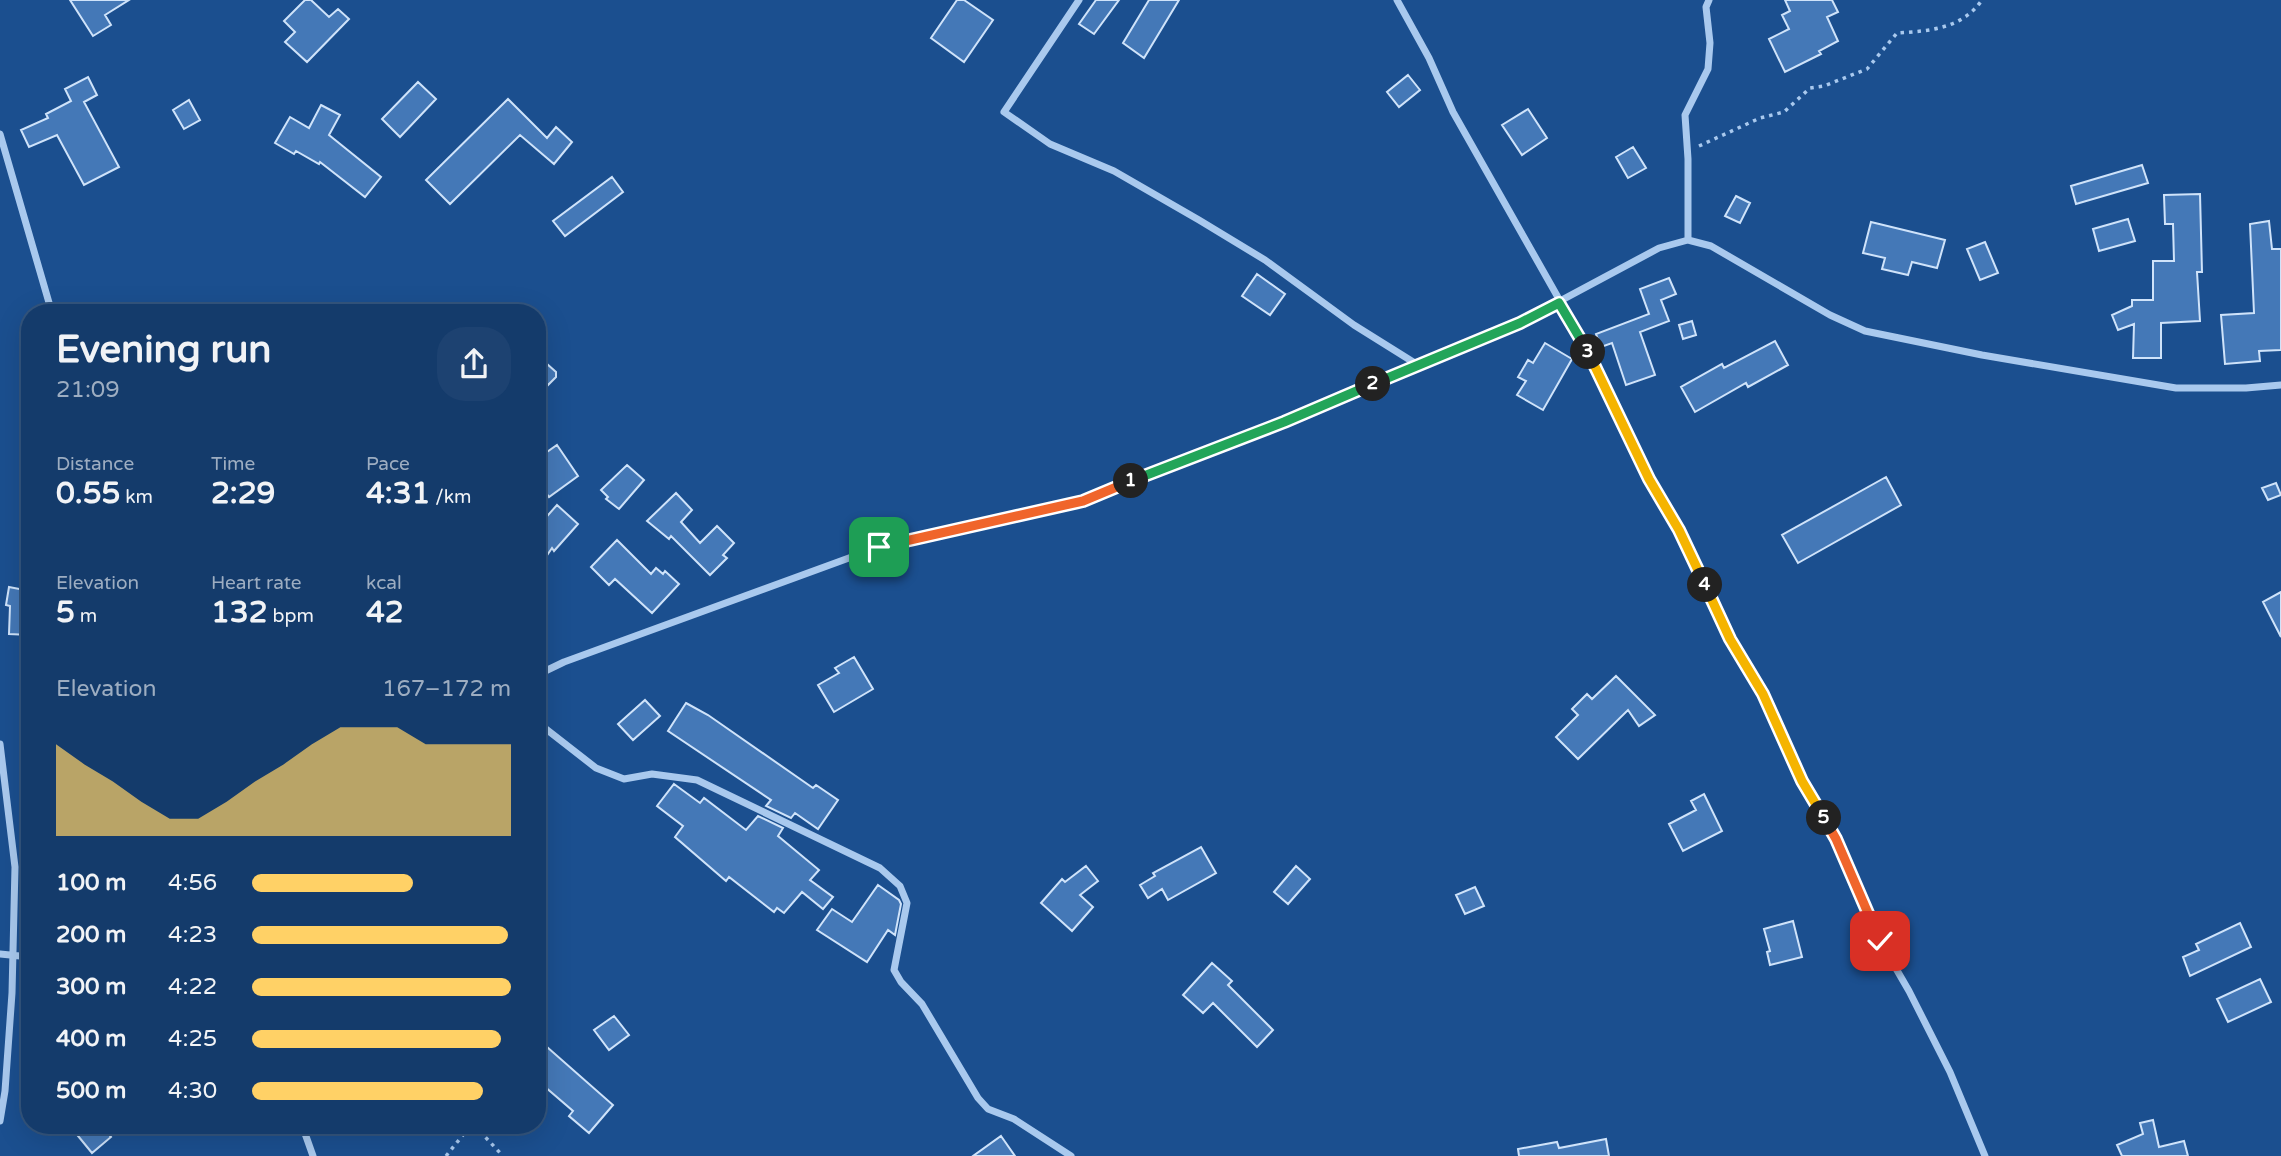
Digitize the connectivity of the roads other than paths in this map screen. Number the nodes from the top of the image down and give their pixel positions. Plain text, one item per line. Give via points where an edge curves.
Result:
1 (1079, 0) edge
2 (1397, 0) edge
3 (1709, 0) edge
4 (0, 134) edge
5 (1688, 240) junction
6 (1559, 303) junction
7 (49, 304) edge
8 (1418, 365) junction
9 (2281, 385) edge
10 (546, 671) edge
11 (546, 729) edge
12 (0, 744) edge
13 (0, 954) edge
14 (12, 955) junction
15 (21, 956) edge
16 (0, 1122) edge
17 (305, 1134) edge
18 (313, 1156) edge
19 (1071, 1156) edge
20 (1984, 1156) edge

1 - 8 street via 1004,112 1049,144 1114,171 1221,234
2 - 6 street via 1452,112
3 - 5 street via 1707,69 1685,115
4 - 7 street
5 - 6 street via 1650,253
5 - 9 street via 1711,246 1865,331 2176,388
6 - 8 street
6 - 20 street via 1612,398 1730,639 1763,694 1802,781 1836,839 1880,941 1950,1072
8 - 10 street via 1083,501 879,547
11 - 19 street via 596,768 624,779 652,774 697,780 880,868 900,886 907,903 894,970 901,982 922,1004 988,1109 1014,1119
12 - 14 street via 15,867
13 - 14 street
14 - 15 street
14 - 16 street
17 - 18 street

